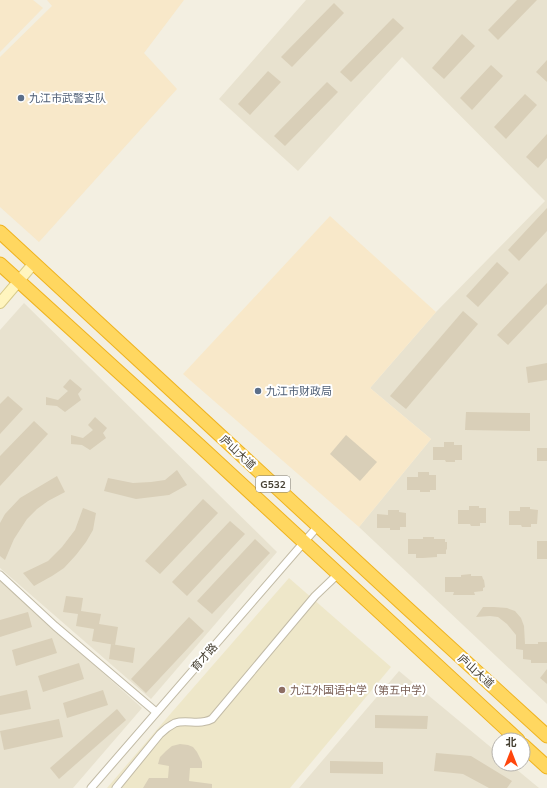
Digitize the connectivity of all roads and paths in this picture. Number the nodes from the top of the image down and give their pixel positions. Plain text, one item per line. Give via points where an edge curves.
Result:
1 (0, 232) edge
2 (0, 264) edge
3 (34, 264) junction
4 (19, 281) junction
5 (0, 303) edge
6 (318, 526) junction
7 (304, 542) junction
8 (338, 574) junction
9 (0, 576) edge
10 (156, 712) junction
11 (509, 732) edge
12 (547, 736) edge
13 (531, 752) edge
14 (547, 767) edge
15 (91, 788) edge
16 (116, 788) edge

1 - 3 highway, 庐山大道 / G532
2 - 4 highway, 庐山大道 / G532
3 - 4 street
3 - 6 highway, 庐山大道 / G532
4 - 5 street
4 - 7 highway, 庐山大道 / G532
6 - 7 street, 育才路
6 - 12 highway, 庐山大道 / G532
7 - 8 highway, 庐山大道 / G532
7 - 10 street, 育才路
8 - 11 highway, 庐山大道 / G532
8 - 16 street via 315,596 212,719 207,722 176,723 168,727
9 - 10 street
10 - 15 street, 育才路
13 - 14 highway

